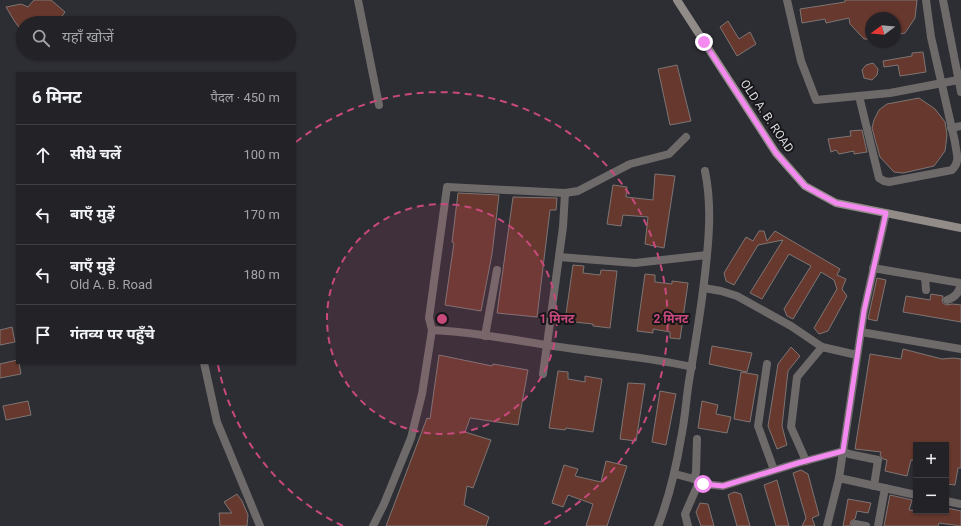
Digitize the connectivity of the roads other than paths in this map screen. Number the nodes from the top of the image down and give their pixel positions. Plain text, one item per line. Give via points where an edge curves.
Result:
1 (358, 0) edge
2 (677, 0) edge
3 (787, 0) edge
4 (926, 0) edge
5 (943, 0) edge
6 (958, 80) junction
7 (941, 83) junction
8 (961, 92) edge
9 (859, 96) junction
10 (379, 104) dead end
11 (961, 126) edge
12 (951, 128) junction
13 (686, 137) dead end
14 (705, 171) dead end
15 (565, 193) junction
16 (886, 213) junction
17 (961, 228) edge
18 (707, 255) junction
19 (559, 257) junction
20 (873, 268) junction
21 (497, 270) dead end
22 (925, 277) junction
23 (961, 284) edge
24 (704, 288) junction
25 (926, 290) dead end
26 (947, 300) dead end
27 (432, 330) junction
28 (861, 332) junction
29 (485, 336) junction
30 (548, 345) junction
31 (822, 347) junction
32 (961, 349) edge
33 (857, 355) junction
34 (204, 364) edge
35 (766, 364) dead end
36 (692, 367) junction
37 (543, 374) dead end
38 (697, 439) dead end
39 (843, 451) junction
40 (806, 461) junction
41 (774, 470) junction
42 (679, 475) dead end
43 (839, 478) junction
44 (696, 480) junction
45 (874, 486) junction
46 (886, 488) junction
47 (913, 494) edge
48 (949, 502) edge
49 (961, 504) edge
50 (855, 524) dead end
51 (260, 526) edge
52 (373, 526) edge
53 (658, 526) edge
54 (688, 526) edge
55 (827, 526) edge
56 (866, 526) edge
57 (878, 526) edge

1 - 10 street
2 - 16 street, OLD A. B. ROAD via 776,153 805,186 836,203
3 - 9 street via 801,61 816,100
4 - 7 street
5 - 6 street
6 - 7 street
6 - 8 street
7 - 9 street
7 - 12 street
9 - 12 street via 879,178 884,181 952,170 957,158
11 - 12 street
13 - 15 street via 669,154 630,164 578,191
14 - 18 street via 709,190 710,234
15 - 19 street
15 - 27 street via 447,187 429,318
16 - 17 street, OLD A. B. ROAD
16 - 20 street
18 - 19 street via 635,263
18 - 24 street
19 - 30 street
20 - 22 street
20 - 28 street
21 - 29 street
22 - 23 street
22 - 25 street
23 - 26 street via 954,298
24 - 31 street via 737,296 791,326
24 - 36 street
27 - 29 street
27 - 52 street via 422,394 410,438
28 - 32 street
28 - 33 street
29 - 30 street
30 - 36 street
30 - 37 street
31 - 33 street
31 - 40 street via 797,377 791,426
33 - 39 street
34 - 51 street via 217,422
35 - 41 street via 758,426
36 - 53 street via 682,437
38 - 44 street
39 - 40 street
39 - 43 street
39 - 45 street via 878,460
40 - 41 street
41 - 44 street via 723,486 713,486
42 - 44 street
43 - 45 street
43 - 55 street
44 - 54 street via 685,514
45 - 46 street
46 - 47 street
46 - 57 street
48 - 49 street
50 - 56 street

